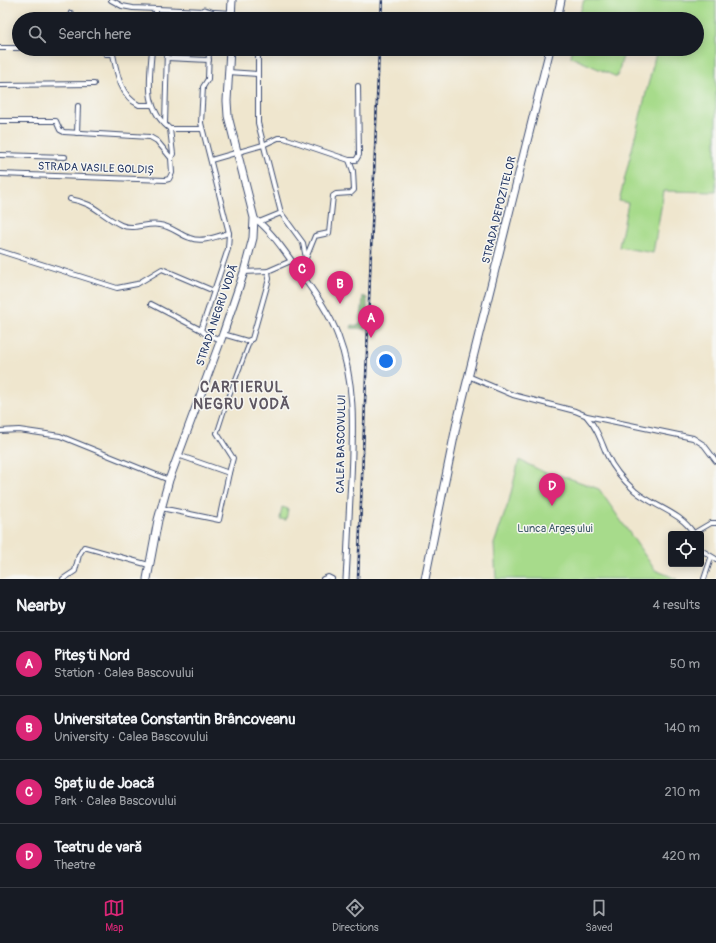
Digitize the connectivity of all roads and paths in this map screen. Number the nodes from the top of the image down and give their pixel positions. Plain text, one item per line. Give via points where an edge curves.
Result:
1 (111, 0) edge
2 (232, 0) edge
3 (561, 0) edge
4 (156, 9) joint
5 (204, 11) joint
6 (209, 12) edge
7 (231, 12) edge
8 (558, 12) edge
9 (0, 48) edge
10 (12, 48) edge
11 (114, 56) edge
12 (152, 56) edge
13 (209, 56) edge
14 (229, 56) edge
15 (258, 56) edge
16 (548, 56) edge
17 (167, 58) joint
18 (209, 60) junction
19 (228, 72) junction
20 (258, 74) junction
21 (94, 84) dead end
22 (0, 85) edge
23 (358, 86) dead end
24 (152, 105) junction
25 (78, 106) dead end
26 (0, 121) edge
27 (165, 125) junction
28 (170, 129) junction
29 (202, 129) junction
30 (77, 133) junction
31 (263, 145) junction
32 (237, 153) junction
33 (0, 155) edge
34 (65, 157) dead end
35 (170, 158) junction
36 (211, 160) junction
37 (349, 160) junction
38 (0, 174) edge
39 (70, 199) dead end
40 (281, 213) junction
41 (257, 220) junction
42 (264, 227) junction
43 (254, 232) junction
44 (229, 233) junction
45 (0, 251) edge
46 (306, 258) junction
47 (291, 261) junction
48 (268, 271) junction
49 (244, 272) junction
50 (305, 280) junction
51 (214, 291) junction
52 (151, 304) dead end
53 (201, 330) junction
54 (222, 337) junction
55 (250, 341) junction
56 (468, 376) junction
57 (587, 416) junction
58 (0, 431) edge
59 (217, 433) joint
60 (178, 455) junction
61 (716, 462) edge
62 (229, 473) junction
63 (169, 480) junction
64 (161, 508) junction
65 (716, 523) edge
66 (692, 531) edge
67 (699, 531) edge
68 (704, 552) edge
69 (714, 558) edge
70 (149, 564) junction
71 (63, 579) edge
72 (147, 579) edge
73 (323, 579) edge
74 (332, 579) edge
75 (346, 579) edge
76 (425, 579) edge
77 (704, 579) edge

1 - 4 street via 128,7
2 - 7 main road
3 - 8 main road
4 - 5 street
5 - 6 street
9 - 10 street
11 - 24 street via 120,81 128,97 139,105
12 - 24 street
13 - 18 street
14 - 19 main road, STRADA NEGRU VODĂ
15 - 20 street
16 - 56 main road, STRADA DEPOZITELOR
17 - 18 street
17 - 27 street
18 - 29 street via 208,79 203,87
19 - 20 street
19 - 32 main road, STRADA NEGRU VODĂ via 228,116
20 - 31 street via 258,114
21 - 22 street
23 - 37 street via 358,158
24 - 27 street
25 - 30 street
26 - 30 street via 56,121 61,131
27 - 28 street
28 - 29 street
28 - 35 street via 173,154
29 - 36 street
30 - 35 street via 150,137 157,141
31 - 32 street
31 - 37 street via 284,138
31 - 40 street
32 - 36 street
32 - 41 main road, STRADA NEGRU VODĂ
33 - 34 street
35 - 38 street, STRADA VASILE GOLDIȘ via 172,174 169,179 164,180
36 - 44 street
37 - 46 street via 354,171 354,190 351,193 333,196 329,233 315,236
39 - 44 street via 89,204 129,228 159,224 197,240
40 - 41 street
40 - 46 street via 303,243
41 - 42 street, CALEA BASCOVULUI
41 - 43 main road, STRADA NEGRU VODĂ
42 - 43 street
42 - 47 street, CALEA BASCOVULUI
43 - 49 main road, STRADA NEGRU VODĂ
44 - 51 street via 228,249
45 - 51 street via 117,288 137,284 162,269
46 - 50 street
47 - 48 street
47 - 50 street, CALEA BASCOVULUI
48 - 49 street
48 - 55 street via 267,286
49 - 54 main road, STRADA NEGRU VODĂ
50 - 75 street, CALEA BASCOVULUI via 332,321 351,382 353,413
51 - 53 street
52 - 53 street
53 - 54 street
54 - 55 street
54 - 60 main road, STRADA NEGRU VODĂ
55 - 59 street
56 - 57 street via 513,395
56 - 76 main road, STRADA DEPOZITELOR via 450,450
57 - 61 street via 693,438 704,445
57 - 66 street via 624,480 636,491 677,516
58 - 63 street via 19,430 60,436
59 - 62 street via 233,458
60 - 62 street
60 - 63 main road, STRADA NEGRU VODĂ
62 - 64 street via 219,520
63 - 64 main road, STRADA NEGRU VODĂ
64 - 70 main road, STRADA NEGRU VODĂ
65 - 67 street
68 - 69 street
69 - 77 street
70 - 71 street via 84,547 78,555 75,570
70 - 72 main road, STRADA NEGRU VODĂ
73 - 74 street

